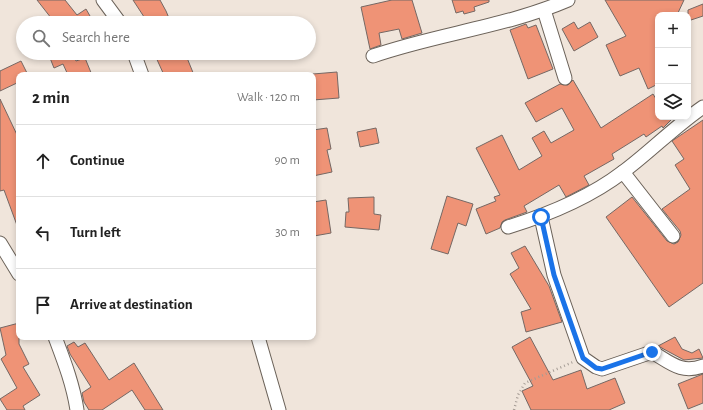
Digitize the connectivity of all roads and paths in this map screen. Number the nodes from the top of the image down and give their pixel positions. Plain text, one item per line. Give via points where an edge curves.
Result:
1 (103, 0) edge
2 (568, 0) edge
3 (544, 10) junction
4 (115, 16) edge
5 (373, 56) dead end
6 (137, 60) edge
7 (141, 72) edge
8 (565, 78) dead end
9 (703, 107) edge
10 (623, 172) junction
11 (541, 217) junction
12 (508, 227) dead end
13 (673, 236) dead end
14 (0, 243) edge
15 (16, 269) edge
16 (56, 340) edge
17 (259, 340) edge
18 (583, 358) junction
19 (703, 366) edge
20 (77, 410) edge
21 (279, 410) edge
22 (514, 410) edge

1 - 4 street
2 - 3 street
3 - 5 street via 402,45
3 - 8 street
6 - 7 street
9 - 10 street
10 - 11 street via 600,187
10 - 13 street
11 - 12 street
11 - 18 street via 554,275
14 - 15 street
16 - 20 street via 66,365
17 - 21 street
18 - 19 street via 596,368 602,369 652,352 681,368 691,370
18 - 22 path via 525,383

